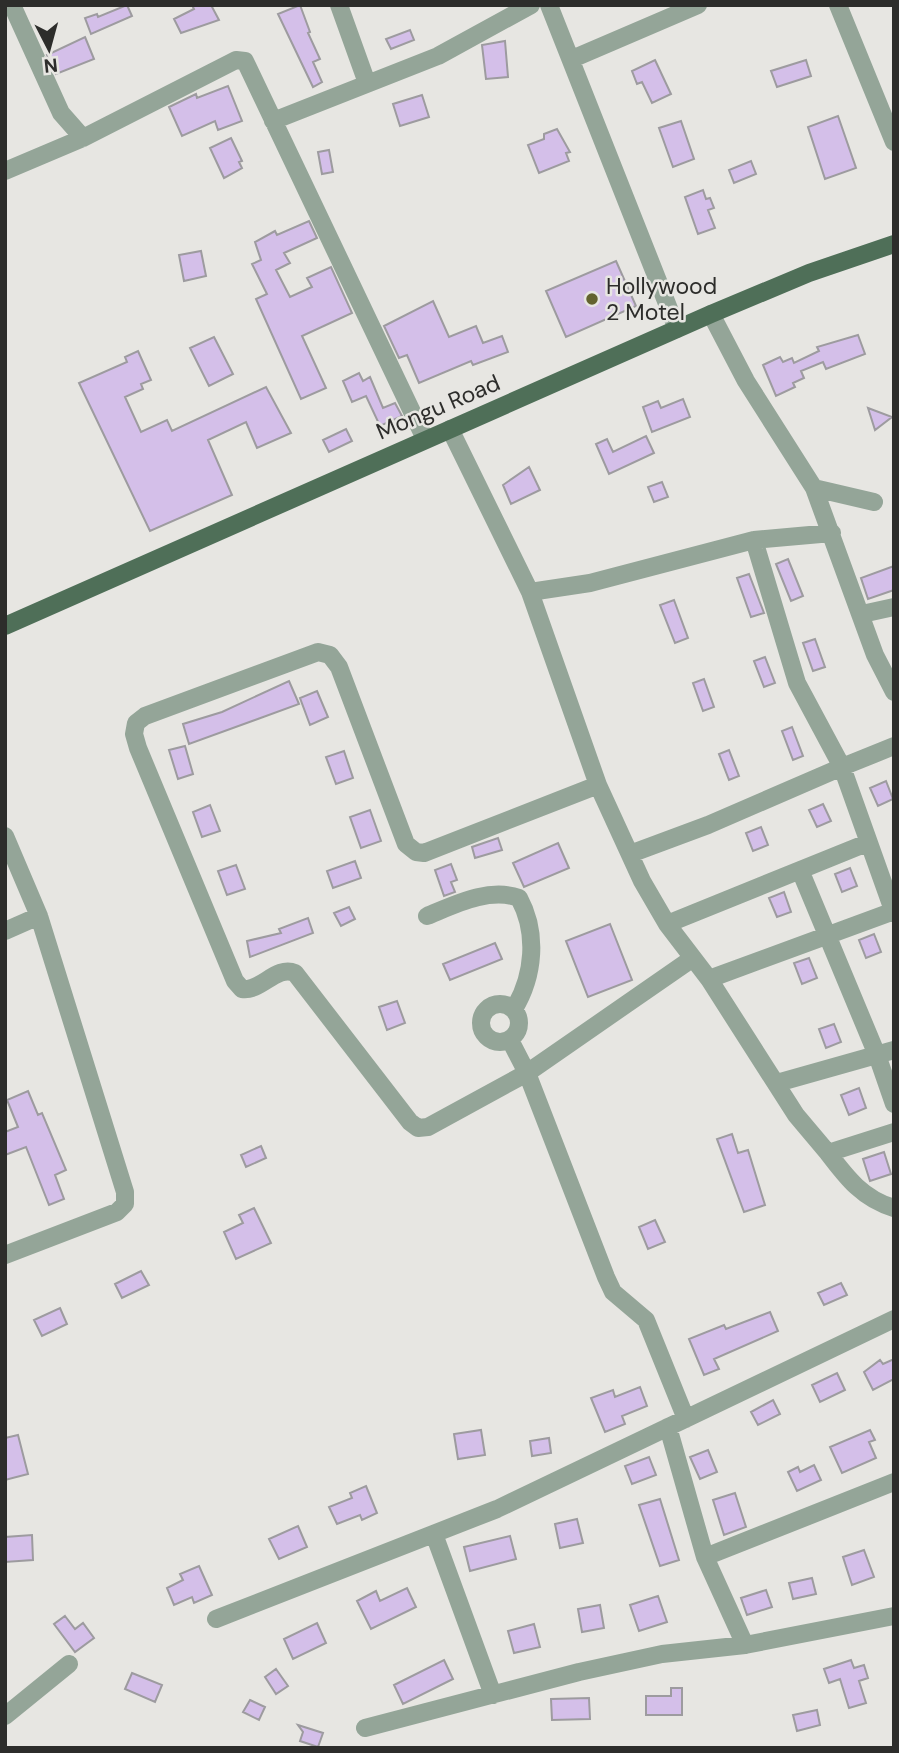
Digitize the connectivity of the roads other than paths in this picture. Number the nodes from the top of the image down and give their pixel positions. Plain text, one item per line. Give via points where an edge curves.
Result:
1 (12, 5) edge
2 (340, 5) edge
3 (531, 5) edge
4 (548, 5) edge
5 (698, 5) edge
6 (838, 5) edge
7 (572, 59) junction
8 (367, 83) junction
9 (273, 121) junction
10 (83, 138) junction
11 (894, 142) edge
12 (5, 171) edge
13 (894, 244) edge
14 (711, 314) junction
15 (677, 329) junction
16 (450, 429) junction
17 (425, 439) junction
18 (814, 488) junction
19 (874, 502) dead end
20 (832, 533) junction
21 (754, 540) junction
22 (530, 592) junction
23 (894, 607) edge
24 (862, 614) junction
25 (5, 626) edge
26 (894, 692) edge
27 (894, 746) edge
28 (842, 767) junction
29 (598, 785) junction
30 (5, 836) edge
31 (867, 843) junction
32 (630, 854) junction
33 (800, 870) junction
34 (894, 912) edge
35 (38, 916) junction
36 (427, 916) dead end
37 (667, 923) junction
38 (5, 931) edge
39 (826, 938) junction
40 (693, 958) junction
41 (709, 979) junction
42 (514, 1009) junction
43 (510, 1040) junction
44 (886, 1053) edge
45 (527, 1073) junction
46 (777, 1083) junction
47 (894, 1104) edge
48 (894, 1132) edge
49 (828, 1153) junction
50 (894, 1208) edge
51 (5, 1255) edge
52 (894, 1320) edge
53 (686, 1419) junction
54 (668, 1427) junction
55 (894, 1482) edge
56 (433, 1534) junction
57 (705, 1557) junction
58 (894, 1616) edge
59 (216, 1619) dead end
60 (745, 1645) junction
61 (69, 1664) dead end
62 (493, 1695) junction
63 (5, 1716) edge
64 (365, 1728) dead end

1 - 10 street via 61,113
2 - 8 street
3 - 8 street via 439,56
4 - 7 street
5 - 7 street
6 - 11 street
7 - 15 street
8 - 9 street
9 - 10 street via 249,65 236,60
9 - 17 street
10 - 12 street
13 - 14 main road, Mongu Road
14 - 15 main road, Mongu Road
14 - 18 street via 746,381
15 - 16 main road, Mongu Road
16 - 17 main road, Mongu Road
16 - 22 street
17 - 25 main road, Mongu Road
18 - 19 street
18 - 20 street
20 - 21 street
20 - 24 street
21 - 22 street via 590,583
21 - 28 street via 797,683
22 - 29 street
23 - 24 street
24 - 26 street via 875,655
27 - 28 street
28 - 31 street
28 - 32 street
29 - 32 street
29 - 45 street via 424,853 416,852 405,844 339,667 330,655 318,652 136,723 138,748 242,989 250,990 282,972 295,973 418,1128 428,1127
30 - 35 street
31 - 33 street
31 - 34 street
32 - 37 street
33 - 37 street
33 - 39 street
34 - 39 street
35 - 38 street
35 - 51 street via 125,1204 117,1212
36 - 42 street via 505,893 519,898 530,926 530,972
37 - 40 street
39 - 41 street
39 - 44 street
40 - 41 street
40 - 45 street
41 - 46 street
42 - 43 street via 519,1026
42 - 43 street via 499,1004 481,1017 488,1039
43 - 45 street
44 - 46 street
44 - 47 street
45 - 53 street via 606,1277 613,1292 646,1320
46 - 49 street
48 - 49 street
49 - 50 street via 850,1183 876,1203
52 - 53 street
53 - 54 street
54 - 56 street via 497,1510
54 - 57 street
55 - 57 street
56 - 59 street
56 - 62 street
57 - 60 street
58 - 60 street
60 - 62 street via 662,1654
61 - 63 street
62 - 64 street

